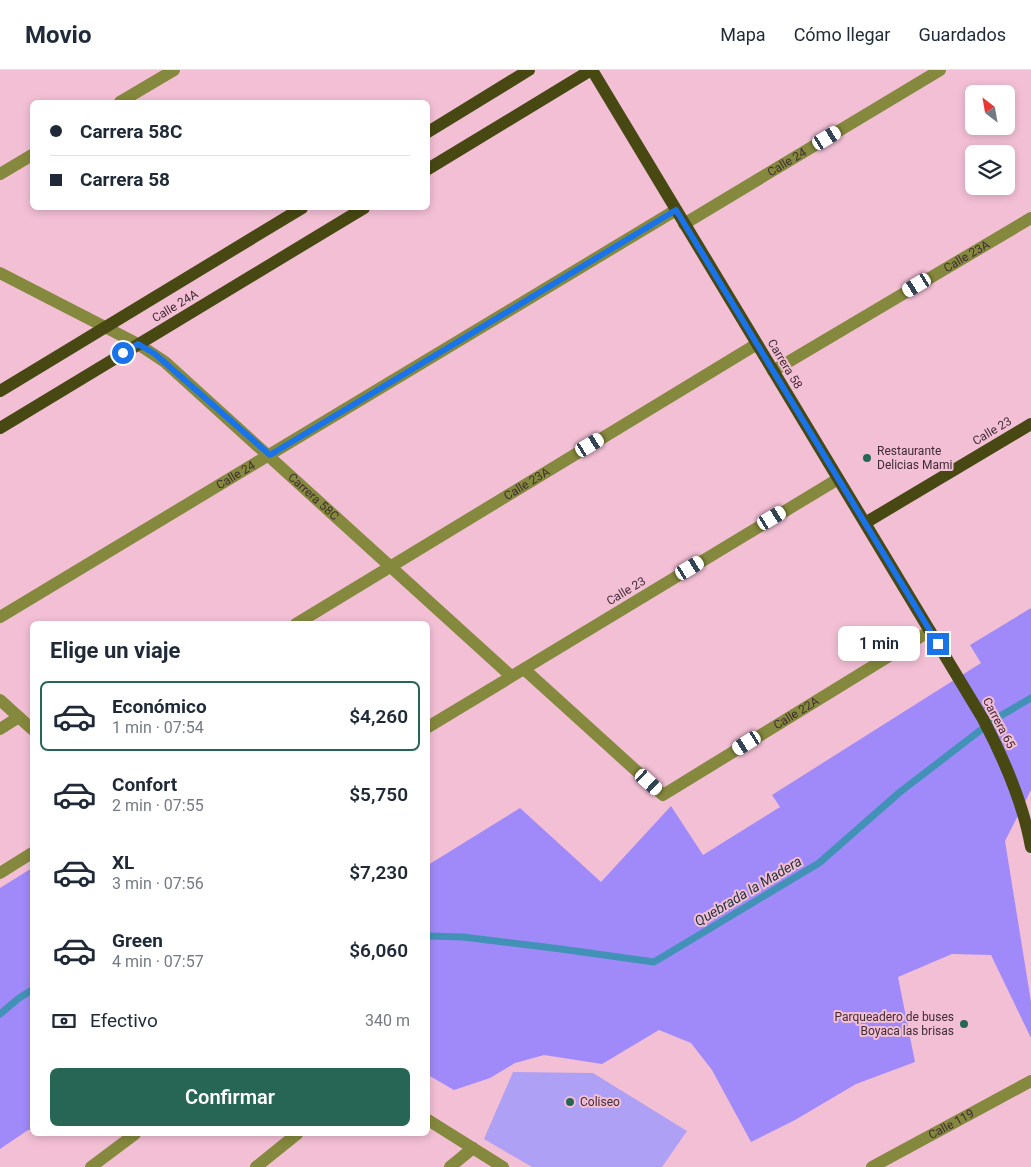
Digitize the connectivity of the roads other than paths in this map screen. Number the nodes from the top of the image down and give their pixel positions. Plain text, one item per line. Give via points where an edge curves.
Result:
1 (174, 70) edge
2 (529, 70) edge
3 (592, 70) edge
4 (940, 70) edge
5 (123, 100) edge
6 (430, 131) edge
7 (30, 156) edge
8 (430, 168) edge
9 (0, 174) edge
10 (299, 210) edge
11 (361, 210) edge
12 (676, 210) junction
13 (1031, 218) edge
14 (684, 224) junction
15 (0, 274) edge
16 (105, 327) junction
17 (138, 344) junction
18 (757, 344) junction
19 (773, 371) junction
20 (0, 391) edge
21 (1031, 424) edge
22 (0, 428) edge
23 (270, 455) junction
24 (838, 479) junction
25 (865, 523) junction
26 (390, 567) junction
27 (0, 617) edge
28 (301, 621) edge
29 (930, 631) junction
30 (524, 669) junction
31 (954, 671) joint
32 (511, 676) junction
33 (0, 700) edge
34 (19, 717) junction
35 (430, 726) edge
36 (30, 728) edge
37 (0, 729) edge
38 (1031, 847) edge
39 (30, 853) edge
40 (0, 873) edge
41 (1031, 1081) edge
42 (430, 1121) edge
43 (132, 1136) edge
44 (294, 1136) edge
45 (473, 1148) junction
46 (91, 1167) edge
47 (256, 1167) edge
48 (450, 1167) edge
49 (503, 1167) edge
50 (872, 1167) edge

1 - 5 street
2 - 6 main road
3 - 8 main road
3 - 12 main road, Carrera 58
4 - 14 street, Calle 24
7 - 9 street
10 - 16 main road, Calle 24A
11 - 17 main road, Calle 24A
12 - 14 main road, Carrera 58
12 - 23 street, Calle 24
13 - 19 street, Calle 23A
14 - 18 main road, Carrera 58
15 - 16 street, Carrera 58C
16 - 17 street, Carrera 58C
16 - 20 main road, Calle 24A
17 - 22 main road, Calle 24A
17 - 23 street, Carrera 58C via 165,362
18 - 19 main road, Carrera 58
18 - 26 street, Calle 23A
19 - 24 main road, Carrera 58
21 - 25 main road, Calle 23
23 - 26 street, Carrera 58C
23 - 27 street, Calle 24
24 - 25 main road, Carrera 58
24 - 30 street, Calle 23
25 - 29 main road, Carrera 58
26 - 28 street, Calle 23A
26 - 32 street, Carrera 58C
29 - 30 street, Calle 22A via 663,795
29 - 31 main road, Carrera 58
30 - 32 street, Calle 23
31 - 38 main road, Carrera 65 via 996,744 1010,777
32 - 35 street, Calle 23
33 - 34 street
34 - 36 street
34 - 37 street
39 - 40 street
41 - 50 street, Calle 119
42 - 45 street
43 - 46 street
44 - 47 street
45 - 48 street
45 - 49 street

